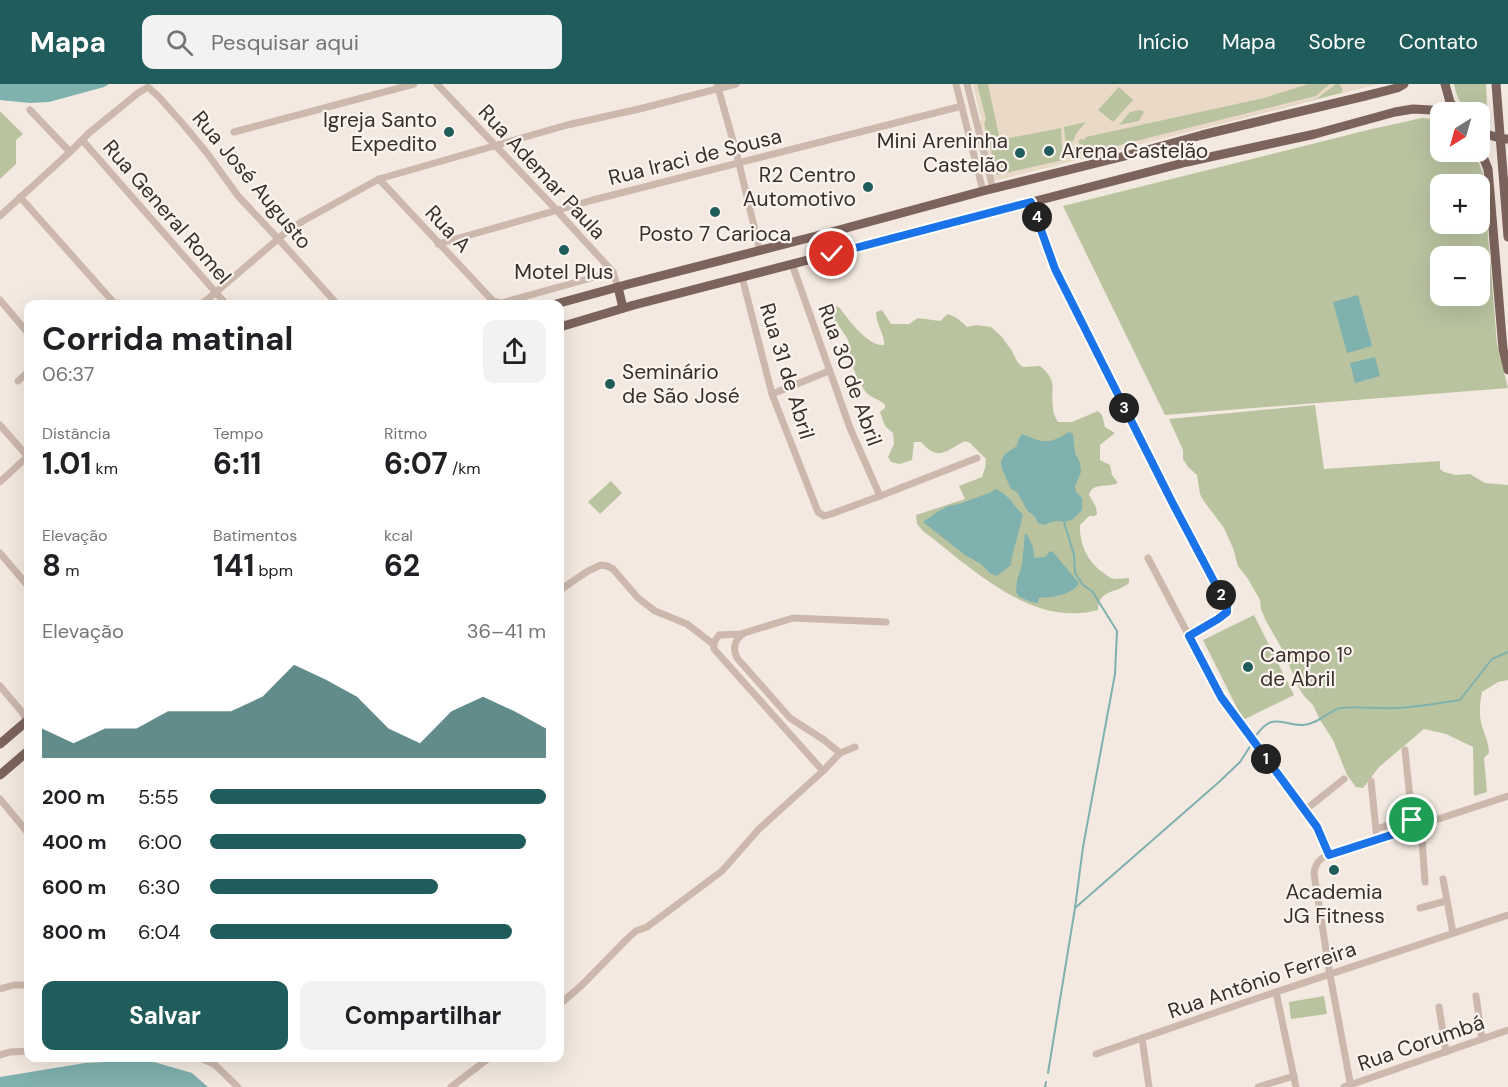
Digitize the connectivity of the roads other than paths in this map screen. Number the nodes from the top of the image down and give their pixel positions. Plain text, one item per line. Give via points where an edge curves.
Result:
1 (414, 84) edge
2 (437, 84) edge
3 (736, 84) edge
4 (956, 84) edge
5 (967, 84) edge
6 (1404, 84) edge
7 (1444, 84) edge
8 (1496, 84) edge
9 (717, 86) edge
10 (1450, 102) edge
11 (962, 106) junction
12 (30, 110) dead end
13 (1430, 110) edge
14 (234, 132) dead end
15 (1490, 135) edge
16 (1508, 139) edge
17 (83, 141) junction
18 (494, 146) junction
19 (70, 152) junction
20 (1485, 162) edge
21 (739, 163) junction
22 (379, 179) junction
23 (988, 190) junction
24 (20, 197) junction
25 (1031, 202) junction
26 (556, 210) junction
27 (0, 216) edge
28 (1508, 237) edge
29 (278, 238) junction
30 (438, 244) junction
31 (760, 251) junction
32 (792, 264) junction
33 (613, 272) junction
34 (742, 277) junction
35 (618, 286) junction
36 (216, 292) junction
37 (0, 300) edge
38 (111, 300) edge
39 (207, 300) edge
40 (223, 300) edge
41 (333, 300) edge
42 (492, 300) edge
43 (512, 300) edge
44 (564, 302) edge
45 (623, 308) junction
46 (564, 326) edge
47 (24, 328) edge
48 (1508, 370) edge
49 (829, 371) junction
50 (24, 376) edge
51 (18, 381) dead end
52 (772, 394) junction
53 (1, 428) edge
54 (24, 453) edge
55 (977, 458) dead end
56 (24, 461) edge
57 (0, 482) edge
58 (880, 496) junction
59 (0, 554) edge
60 (1148, 558) dead end
61 (24, 581) edge
62 (564, 587) edge
63 (886, 622) dead end
64 (742, 634) junction
65 (1189, 636) junction
66 (713, 644) junction
67 (0, 686) edge
68 (24, 715) edge
69 (24, 725) edge
70 (0, 744) edge
71 (855, 747) dead end
72 (1405, 750) dead end
73 (840, 753) junction
74 (24, 754) edge
75 (823, 771) junction
76 (0, 775) edge
77 (1344, 779) dead end
78 (1371, 781) dead end
79 (1508, 796) edge
80 (0, 799) edge
81 (1305, 810) junction
82 (1412, 818) junction
83 (1421, 825) junction
84 (24, 827) edge
85 (1413, 828) junction
86 (1376, 829) junction
87 (1377, 839) junction
88 (1329, 855) junction
89 (1443, 879) dead end
90 (1425, 882) dead end
91 (1446, 901) junction
92 (1420, 908) dead end
93 (1508, 915) edge
94 (1453, 933) junction
95 (1330, 975) junction
96 (24, 985) edge
97 (0, 989) edge
98 (1276, 992) junction
99 (1476, 996) dead end
100 (564, 1001) edge
101 (1439, 1007) dead end
102 (1508, 1030) edge
103 (1142, 1038) junction
104 (1482, 1039) junction
105 (24, 1051) edge
106 (1446, 1052) junction
107 (1096, 1054) dead end
108 (0, 1055) edge
109 (209, 1062) edge
110 (484, 1062) edge
111 (1294, 1076) junction
112 (1348, 1086) edge
113 (238, 1087) edge
114 (451, 1087) edge
115 (1149, 1087) edge
116 (1258, 1087) edge
117 (1296, 1087) edge

1 - 14 street
2 - 18 street, Rua Ademar Paula
3 - 9 street
4 - 11 street
5 - 23 street
6 - 23 main road
7 - 10 main road
8 - 28 main road
9 - 18 street
9 - 21 street
11 - 21 street, Rua Iraci de Sousa
11 - 23 street
12 - 19 street
13 - 25 main road via 1395,112
15 - 16 main road
17 - 19 street
17 - 29 street, Rua José Augusto via 148,87
17 - 36 street, Rua General Romel
18 - 22 street
18 - 26 street, Rua Ademar Paula
19 - 24 street
20 - 48 main road
21 - 26 street, Rua Iraci de Sousa
21 - 31 street
22 - 29 street
22 - 30 street, Rua A
23 - 31 main road
24 - 27 street
24 - 38 street
25 - 32 main road
25 - 65 street via 1055,269 1227,606 1222,617
26 - 30 street, Rua Iraci de Sousa
26 - 33 street, Rua Ademar Paula
29 - 36 street
29 - 41 street, Rua José Augusto
30 - 42 street, Rua A
31 - 35 main road
32 - 34 main road
32 - 49 street, Rua 30 de Abril
33 - 35 street, Rua Ademar Paula
33 - 43 street, Rua A
34 - 45 main road
34 - 52 street, Rua 31 de Abril
35 - 44 main road
35 - 45 main road
36 - 39 street
36 - 40 street, Rua General Romel
37 - 47 street
45 - 46 main road
49 - 52 street
49 - 58 street, Rua 30 de Abril
50 - 51 street
52 - 58 street, Rua 31 de Abril via 818,512 824,516
53 - 54 street
55 - 58 street
56 - 57 street
59 - 61 street
60 - 65 street
62 - 66 street via 588,571 607,566 655,611 687,624
63 - 64 street via 793,618
64 - 66 street via 721,635
64 - 73 street via 734,650 740,661 790,718
65 - 81 street via 1221,697
66 - 75 street
67 - 68 street
69 - 70 main road
71 - 73 street
72 - 82 street
73 - 75 street
74 - 76 main road
75 - 100 street via 759,829 722,872 627,939
77 - 81 street
78 - 86 street
79 - 83 street
80 - 84 street
81 - 88 street
82 - 85 street
82 - 86 street
83 - 85 street
83 - 90 street
85 - 87 street
86 - 87 street
87 - 88 street
88 - 95 street via 1321,857 1314,874
89 - 91 street
91 - 92 street
91 - 94 street
93 - 94 street, Rua Antônio Ferreira
94 - 95 street, Rua Antônio Ferreira
95 - 98 street, Rua Antônio Ferreira
95 - 112 street
96 - 97 street
98 - 103 street, Rua Antônio Ferreira
98 - 111 street
99 - 104 street
101 - 106 street
102 - 104 street, Rua Corumbá
103 - 107 street, Rua Antônio Ferreira
103 - 115 street
104 - 106 street, Rua Corumbá
105 - 108 street
106 - 112 street, Rua Corumbá
109 - 113 street
110 - 114 street
111 - 116 street
111 - 117 street

